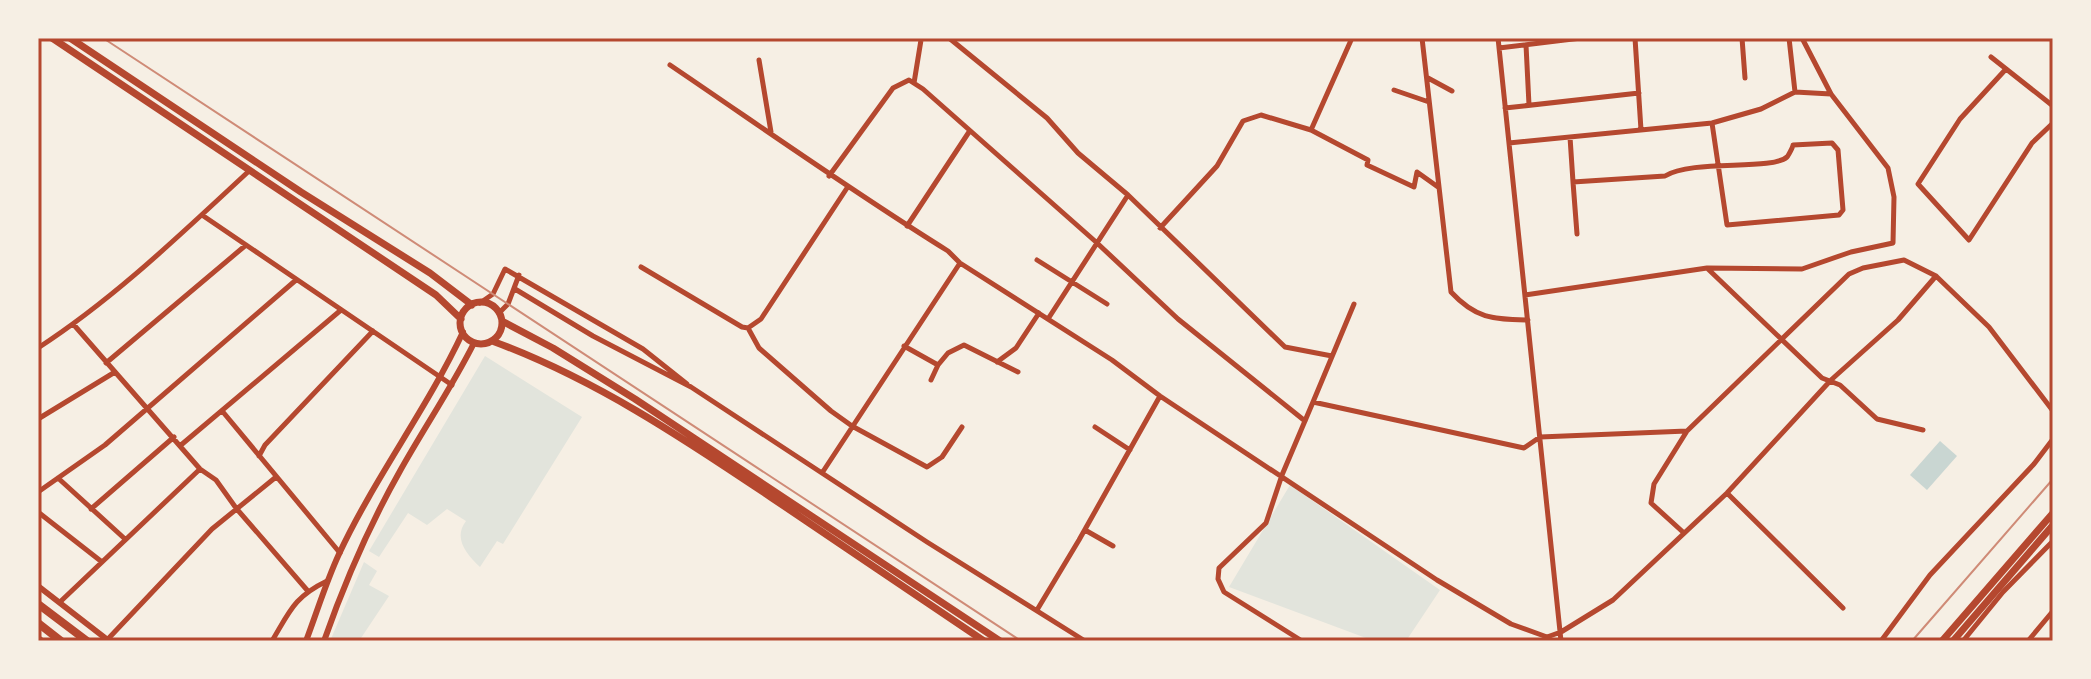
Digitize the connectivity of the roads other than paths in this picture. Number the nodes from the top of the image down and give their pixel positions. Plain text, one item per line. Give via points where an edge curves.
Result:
1 (52, 38) edge
2 (70, 38) edge
3 (924, 38) edge
4 (949, 38) edge
5 (1352, 38) edge
6 (1422, 38) edge
7 (1498, 38) edge
8 (1581, 38) edge
9 (1635, 38) edge
10 (1742, 38) edge
11 (1789, 38) edge
12 (1802, 38) edge
13 (1526, 45) junction
14 (1499, 48) junction
15 (1991, 57) dead end
16 (759, 60) dead end
17 (670, 65) dead end
18 (2006, 69) junction
19 (1427, 78) junction
20 (1745, 78) dead end
21 (914, 83) junction
22 (1394, 90) dead end
23 (1452, 91) dead end
24 (1795, 92) junction
25 (1639, 93) junction
26 (1831, 94) junction
27 (1429, 102) junction
28 (1529, 105) junction
29 (2053, 106) edge
30 (1505, 108) junction
31 (1712, 123) junction
32 (2053, 123) edge
33 (1311, 130) junction
34 (1641, 130) junction
35 (969, 132) junction
36 (771, 133) junction
37 (1570, 137) junction
38 (1509, 143) junction
39 (1718, 166) junction
40 (249, 171) junction
41 (829, 176) junction
42 (1573, 182) junction
43 (1438, 187) junction
44 (847, 188) junction
45 (1128, 195) junction
46 (202, 215) junction
47 (907, 226) junction
48 (1160, 228) junction
49 (1577, 234) dead end
50 (1096, 242) junction
51 (246, 244) junction
52 (1037, 260) dead end
53 (960, 263) junction
54 (641, 267) dead end
55 (1707, 268) junction
56 (519, 275) junction
57 (1936, 276) junction
58 (296, 280) junction
59 (1072, 283) junction
60 (515, 289) junction
61 (1525, 295) junction
62 (476, 304) junction
63 (1107, 304) dead end
64 (1354, 304) dead end
65 (341, 310) junction
66 (1039, 313) junction
67 (501, 317) junction
68 (461, 319) junction
69 (1048, 319) junction
70 (1528, 320) junction
71 (74, 325) junction
72 (748, 328) junction
73 (373, 331) junction
74 (463, 332) junction
75 (492, 341) junction
76 (1780, 341) junction
77 (474, 343) junction
78 (904, 346) junction
79 (38, 348) edge
80 (1332, 356) junction
81 (997, 362) junction
82 (106, 363) junction
83 (938, 365) junction
84 (115, 372) junction
85 (1018, 372) dead end
86 (442, 378) junction
87 (931, 380) dead end
88 (1831, 380) junction
89 (453, 385) junction
90 (691, 387) junction
91 (1160, 396) junction
92 (1313, 402) junction
93 (149, 408) junction
94 (2053, 411) edge
95 (223, 412) junction
96 (38, 419) edge
97 (1305, 421) junction
98 (852, 426) junction
99 (962, 427) dead end
100 (1095, 427) dead end
101 (1923, 430) dead end
102 (1687, 431) junction
103 (174, 437) junction
104 (1540, 437) junction
105 (2053, 439) edge
106 (181, 445) junction
107 (1130, 450) junction
108 (259, 456) junction
109 (200, 469) junction
110 (822, 473) junction
111 (1282, 475) junction
112 (276, 477) junction
113 (58, 478) junction
114 (38, 492) edge
115 (1727, 493) junction
116 (236, 508) junction
117 (91, 509) junction
118 (38, 512) edge
119 (2053, 514) edge
120 (2053, 525) edge
121 (1085, 530) junction
122 (1684, 533) junction
123 (125, 539) junction
124 (2053, 541) edge
125 (1113, 546) dead end
126 (340, 553) junction
127 (102, 562) junction
128 (328, 581) junction
129 (38, 586) edge
130 (307, 590) junction
131 (60, 602) junction
132 (38, 604) edge
133 (1843, 608) dead end
134 (1037, 610) junction
135 (2053, 611) edge
136 (38, 623) edge
137 (1561, 632) junction
138 (108, 640) edge
139 (61, 641) edge
140 (87, 641) edge
141 (272, 641) edge
142 (306, 641) edge
143 (324, 641) edge
144 (984, 641) edge
145 (1000, 641) edge
146 (1085, 641) edge
147 (1302, 641) edge
148 (1561, 641) edge
149 (1881, 641) edge
150 (1942, 641) edge
151 (1953, 641) edge
152 (1963, 641) edge
153 (2028, 641) edge

1 - 40 main road
2 - 62 main road
3 - 21 street
4 - 45 street via 1047,118 1078,153
5 - 33 street
6 - 19 street
7 - 14 street
8 - 13 street
9 - 25 street
10 - 20 street
11 - 24 street
12 - 26 street
13 - 14 street
13 - 28 street
14 - 30 street
15 - 18 street
16 - 36 street
17 - 36 street
18 - 29 street
18 - 32 street via 1960,119 1918,184 1969,240 2032,143
19 - 23 street
19 - 27 street
21 - 35 street
21 - 41 street via 909,80 893,88
22 - 27 street
24 - 26 street
24 - 31 street via 1761,109
25 - 28 street
25 - 34 street
26 - 55 street via 1888,168 1894,197 1893,243 1802,269
27 - 43 street
28 - 30 street
30 - 38 street
31 - 34 street
31 - 39 street
33 - 43 street via 1414,187 1417,172
33 - 48 street via 1261,115 1243,121 1217,166
34 - 37 street
35 - 47 street
35 - 50 street
36 - 41 street
37 - 38 street
37 - 42 street
38 - 61 street
39 - 39 street via 1727,225 1839,215 1843,210 1838,150 1832,143 1793,145 1788,156 1777,161
39 - 42 street via 1665,176
40 - 46 street
40 - 68 main road via 436,295
41 - 44 street
42 - 49 street
43 - 70 street via 1451,292 1465,307 1492,319
44 - 47 street
44 - 72 street via 761,319
45 - 48 street
45 - 50 street
46 - 51 street
46 - 71 street
47 - 53 street
48 - 80 street via 1285,347
50 - 59 street
50 - 97 street via 1178,319
51 - 58 street
51 - 82 street
52 - 59 street
53 - 66 street
53 - 78 street
54 - 72 street
55 - 61 street
55 - 76 street
56 - 60 street
56 - 62 street via 505,269 493,294
56 - 90 street via 643,349
57 - 76 street via 1904,260 1863,268 1849,274
57 - 88 street via 1898,320
57 - 94 street via 1989,327
58 - 65 street
58 - 93 street
59 - 63 street
59 - 69 street
60 - 67 street
60 - 90 street
61 - 70 street
62 - 67 main road via 490,305
62 - 68 main road
64 - 80 street
65 - 73 street
65 - 95 street
66 - 69 street
66 - 81 street via 1016,348
67 - 75 main road via 499,334
67 - 145 main road via 635,399
68 - 74 main road
69 - 91 street
70 - 104 street
71 - 79 street
71 - 82 street
72 - 98 street via 759,348
73 - 86 street
73 - 108 street
74 - 77 main road
74 - 86 street
75 - 77 main road
75 - 144 main road via 567,373 672,431
76 - 88 street
76 - 102 street
77 - 89 street
78 - 83 street
78 - 98 street
80 - 92 street
81 - 83 street via 964,345
81 - 85 street
82 - 84 street
83 - 87 street
84 - 93 street
84 - 96 street
86 - 89 street
86 - 126 street
88 - 101 street via 1877,419
88 - 115 street
89 - 143 street via 383,504
90 - 110 street
91 - 107 street
91 - 111 street
92 - 97 street
92 - 104 street via 1524,448
93 - 103 street
93 - 113 street
95 - 106 street
95 - 108 street
97 - 111 street
98 - 99 street via 927,467 942,457
98 - 110 street
100 - 107 street
102 - 104 street
102 - 122 street via 1654,484 1651,503
103 - 106 street
103 - 117 street
104 - 137 street
105 - 149 street via 1930,575
106 - 109 street
107 - 121 street
108 - 112 street
109 - 116 street via 216,480
109 - 123 street
110 - 134 street
111 - 137 street via 1511,624 1547,637
111 - 147 street via 1266,523 1219,568 1218,579 1224,592
112 - 116 street
112 - 126 street
113 - 114 street
113 - 117 street
115 - 122 street
115 - 133 street
116 - 130 street
116 - 138 street
117 - 123 street
118 - 127 street
119 - 150 main road
120 - 151 main road
121 - 125 street
121 - 134 street
122 - 137 street via 1613,600
123 - 127 street
124 - 152 street
126 - 128 street
127 - 131 street
128 - 130 street
128 - 142 street
129 - 131 street
130 - 141 street
131 - 138 street
132 - 140 highway
134 - 146 street
135 - 153 street
136 - 139 highway
137 - 148 street

